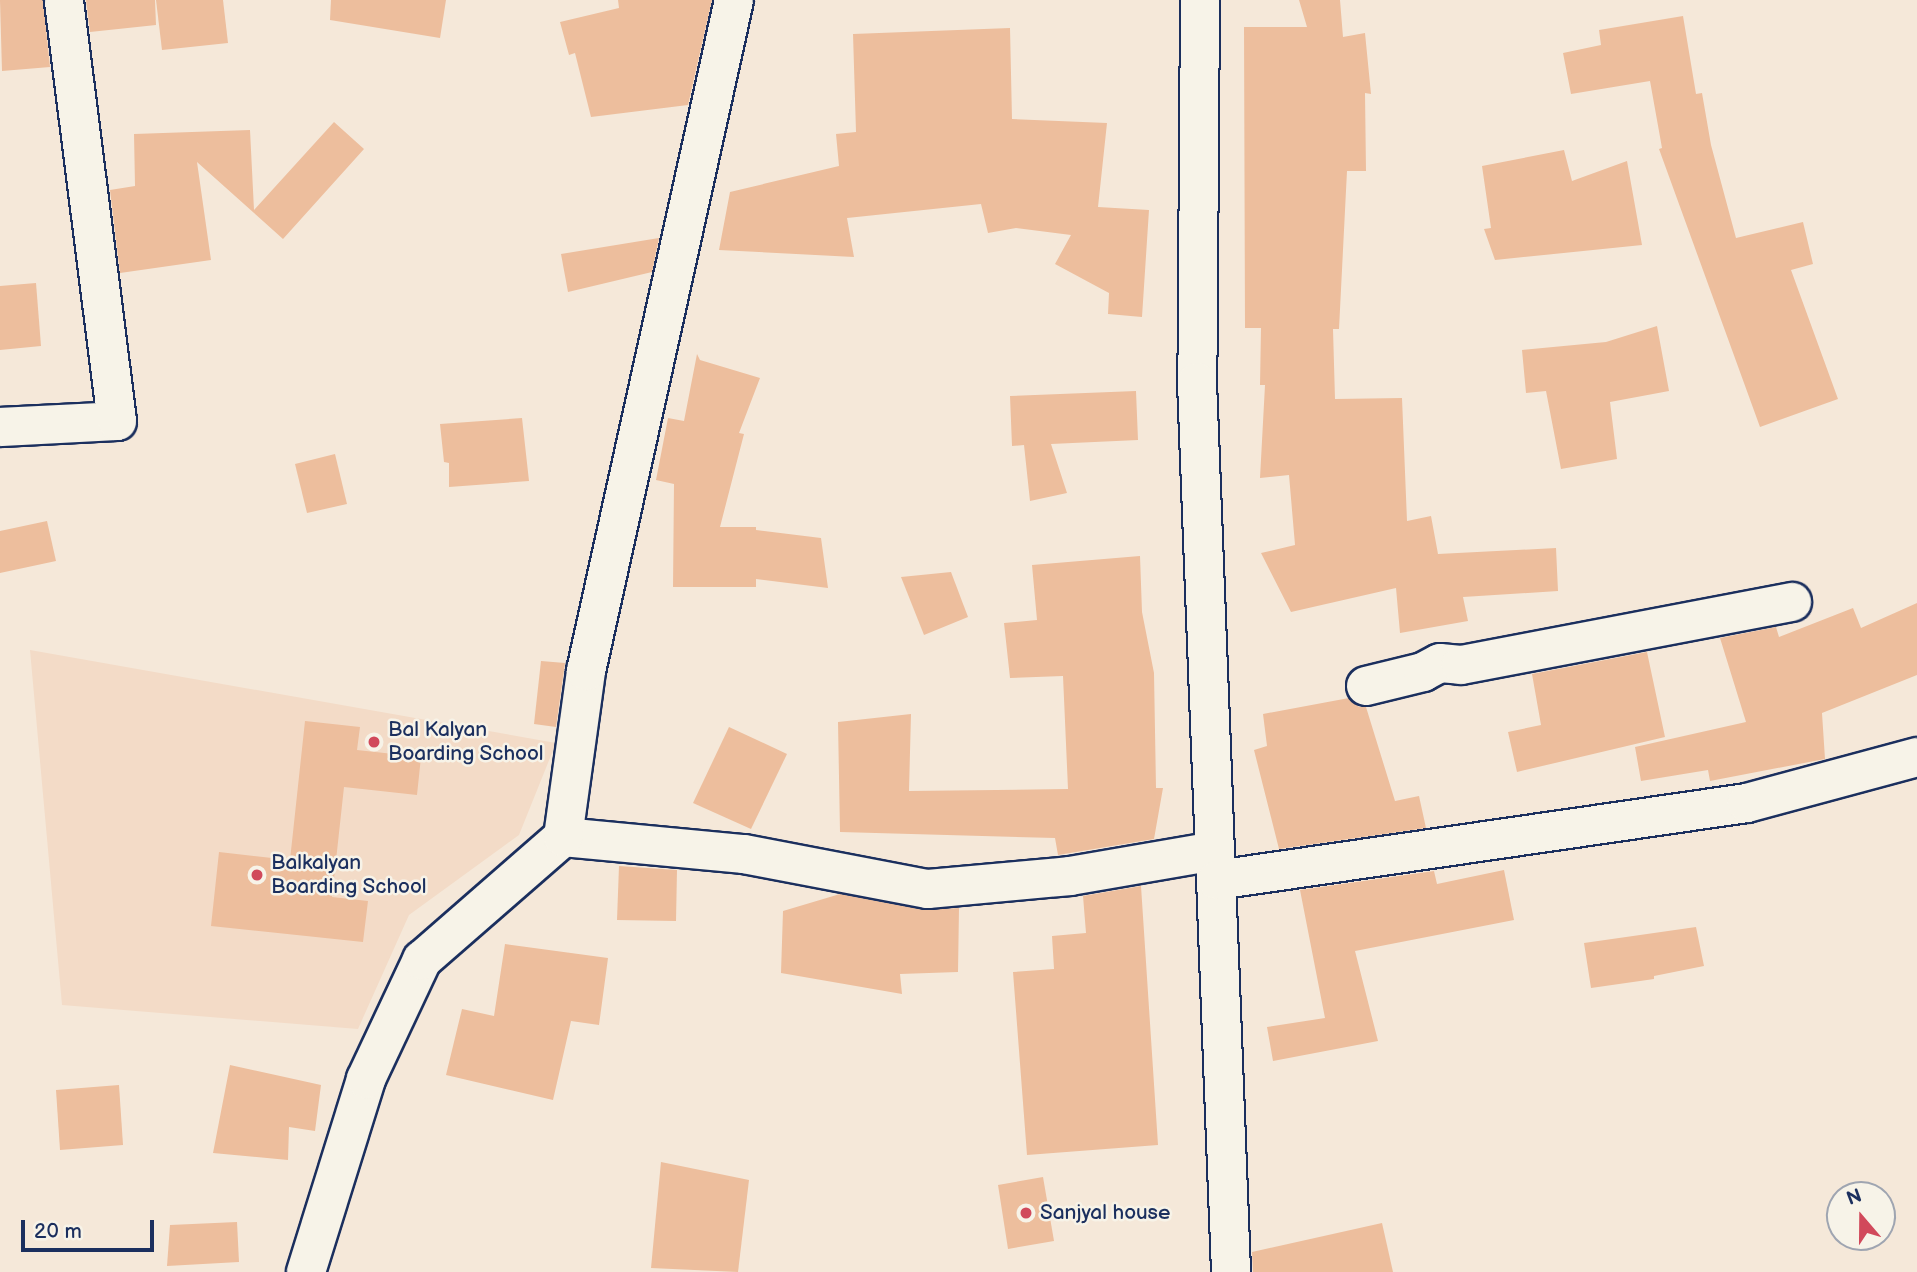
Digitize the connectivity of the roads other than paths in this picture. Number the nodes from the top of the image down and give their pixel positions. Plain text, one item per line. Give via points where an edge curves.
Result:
1 (64, 0) edge
2 (734, 0) edge
3 (1200, 0) edge
4 (0, 427) edge
5 (1792, 602) dead end
6 (1366, 686) dead end
7 (1917, 757) edge
8 (563, 837) junction
9 (1216, 865) junction
10 (306, 1272) edge
11 (1231, 1272) edge

1 - 4 street via 117,421
2 - 8 street via 586,671
3 - 9 street via 1197,382
5 - 6 street via 1461,664 1440,663 1423,672
7 - 9 street via 1747,803
8 - 9 street via 744,854 928,889
8 - 10 street via 422,960 366,1079
9 - 11 street

